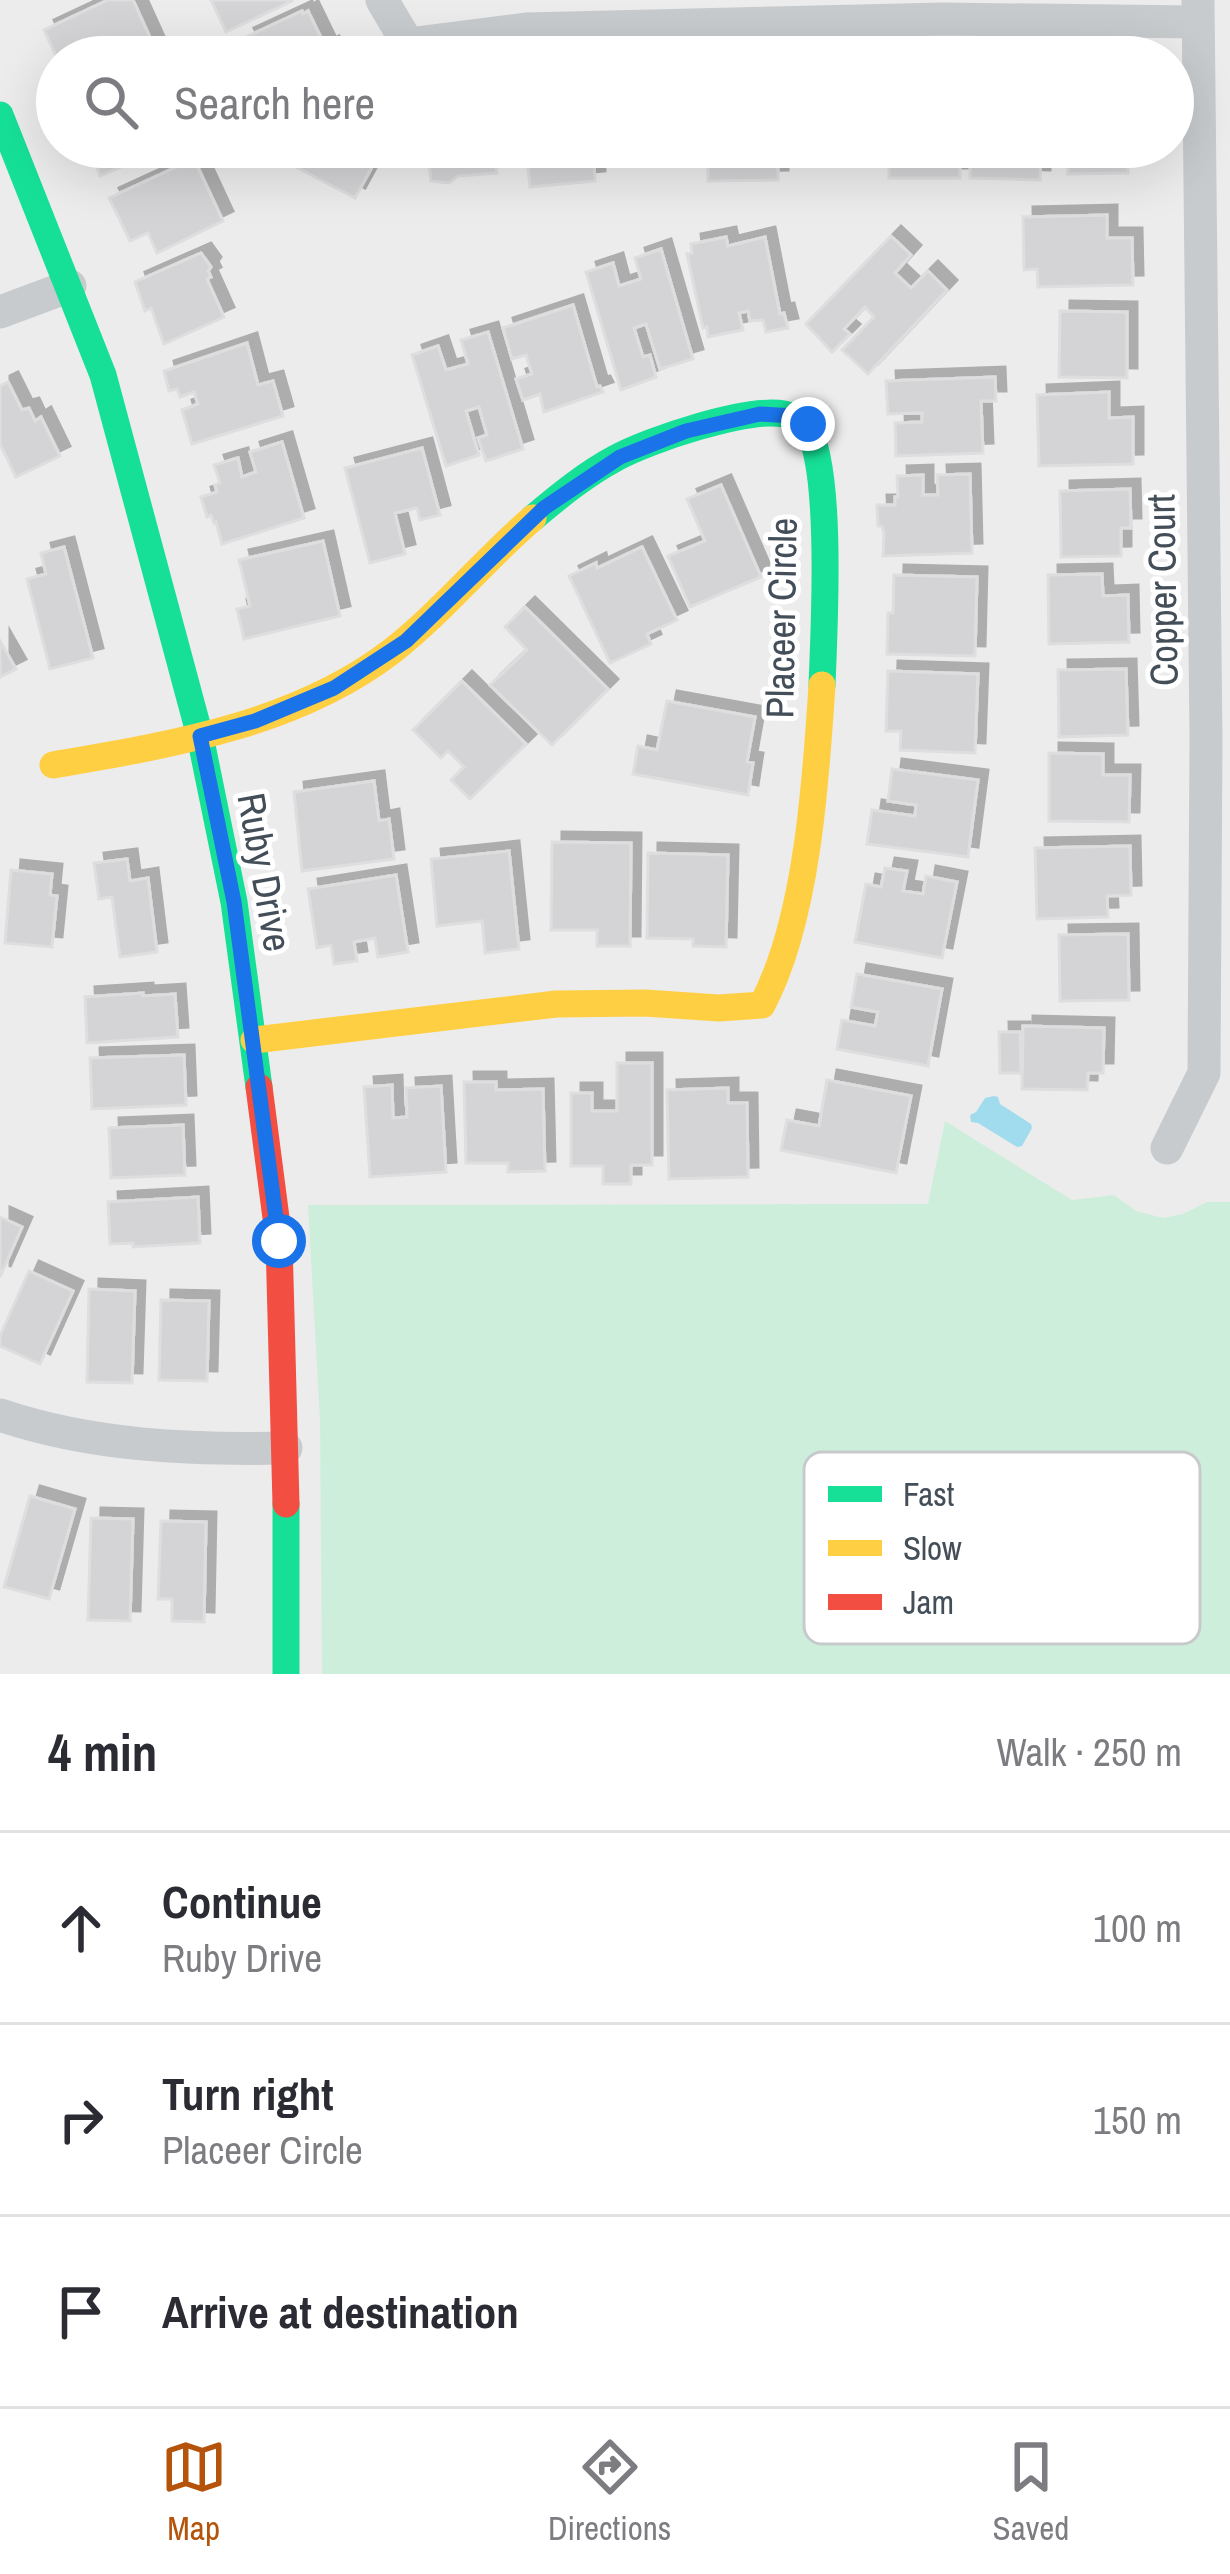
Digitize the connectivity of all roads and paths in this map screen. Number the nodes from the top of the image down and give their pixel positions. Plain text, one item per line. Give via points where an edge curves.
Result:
1 (382, 0) edge
2 (810, 11) edge
3 (1198, 11) edge
4 (402, 36) edge
5 (466, 36) edge
6 (0, 115) edge
7 (70, 286) junction
8 (0, 313) edge
9 (200, 736) junction
10 (52, 764) dead end
11 (254, 1040) junction
12 (1167, 1148) dead end
13 (0, 1414) edge
14 (286, 1448) junction
15 (286, 1674) edge

1 - 4 street
2 - 3 street via 943,20
2 - 5 street
3 - 12 street, Copper Court via 1204,1073
6 - 7 street, Ruby Drive
7 - 8 street
7 - 9 street, Ruby Drive via 104,375
9 - 10 street
9 - 11 street, Ruby Drive
9 - 11 street, Placeer Circle via 334,688 406,641 544,508 620,457 760,414 808,424 817,448 824,555 818,756 783,964 762,1005 556,1004
11 - 14 street, Ruby Drive via 279,1241
13 - 14 street via 111,1440
14 - 15 street, Ruby Drive

